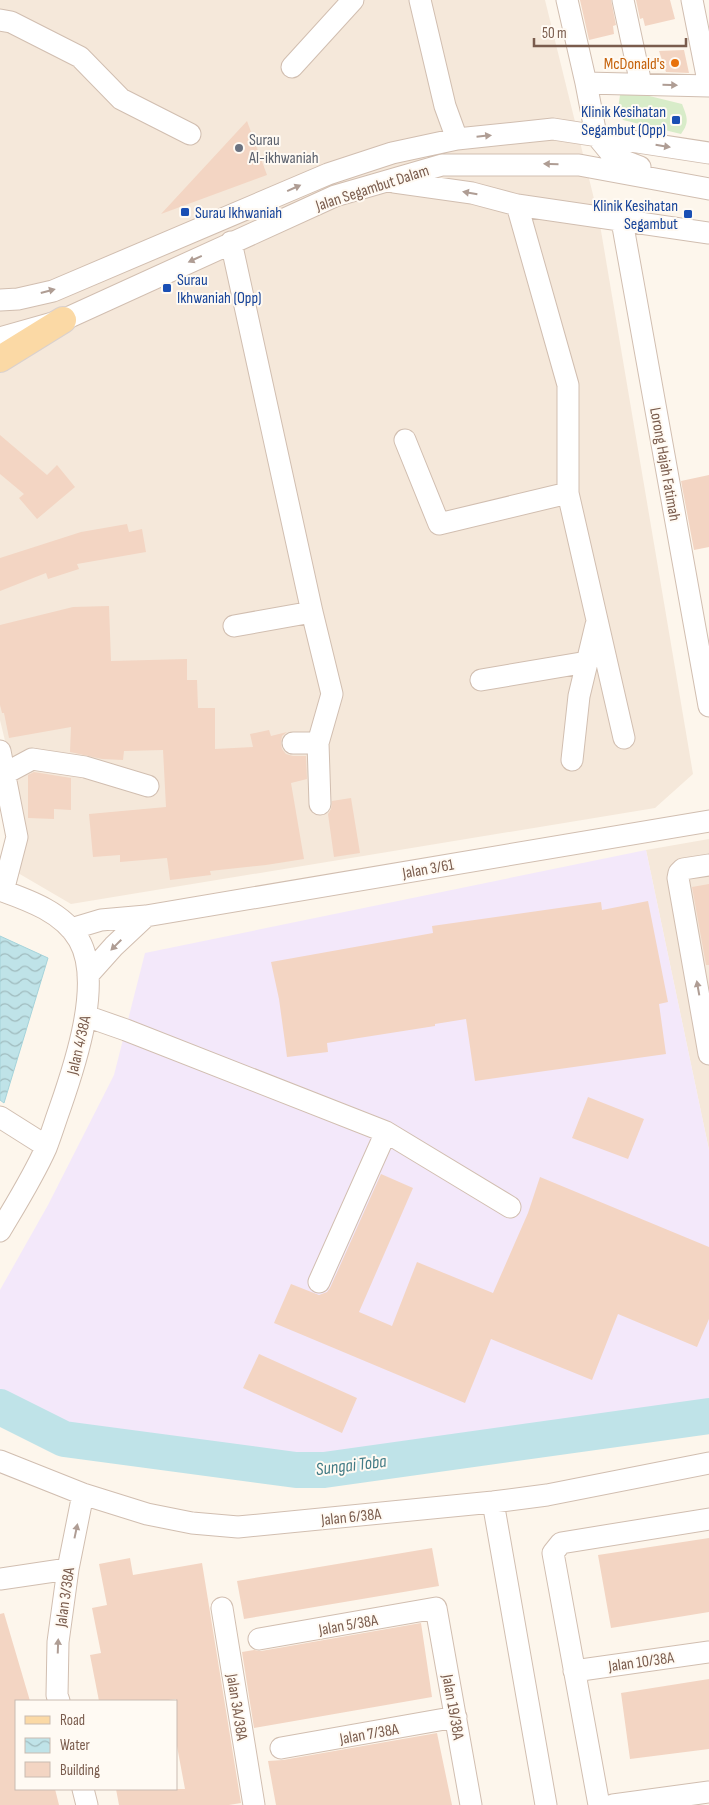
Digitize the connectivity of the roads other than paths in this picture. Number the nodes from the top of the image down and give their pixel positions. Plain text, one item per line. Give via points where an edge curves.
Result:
1 (353, 0) edge
2 (420, 0) edge
3 (567, 0) edge
4 (622, 0) edge
5 (692, 0) edge
6 (0, 20) edge
7 (292, 67) dead end
8 (586, 83) junction
9 (641, 84) junction
10 (709, 86) edge
11 (190, 134) dead end
12 (596, 135) junction
13 (457, 139) junction
14 (709, 154) edge
15 (388, 182) junction
16 (701, 188) edge
17 (517, 205) junction
18 (622, 221) junction
19 (709, 234) edge
20 (231, 242) junction
21 (0, 300) edge
22 (63, 320) junction
23 (0, 338) edge
24 (0, 359) edge
25 (405, 440) dead end
26 (568, 493) junction
27 (312, 612) junction
28 (597, 621) junction
29 (234, 626) dead end
30 (587, 662) junction
31 (705, 663) edge
32 (481, 680) dead end
33 (709, 706) edge
34 (624, 738) dead end
35 (293, 742) dead end
36 (318, 744) junction
37 (0, 751) edge
38 (572, 760) dead end
39 (6, 773) junction
40 (148, 786) dead end
41 (320, 804) dead end
42 (709, 821) edge
43 (8, 834) edge
44 (709, 865) edge
45 (2, 891) edge
46 (146, 916) junction
47 (71, 929) junction
48 (88, 975) junction
49 (86, 1016) junction
50 (709, 1054) edge
51 (0, 1117) edge
52 (386, 1132) junction
53 (46, 1146) junction
54 (510, 1207) dead end
55 (0, 1231) edge
56 (319, 1282) dead end
57 (0, 1461) edge
58 (709, 1463) edge
59 (83, 1494) junction
60 (493, 1502) junction
61 (709, 1519) edge
62 (68, 1569) junction
63 (0, 1579) edge
64 (222, 1608) dead end
65 (436, 1608) joint
66 (259, 1640) dead end
67 (709, 1652) edge
68 (574, 1671) junction
69 (59, 1700) edge
70 (456, 1718) junction
71 (281, 1748) dead end
72 (83, 1790) edge
73 (697, 1797) edge
74 (88, 1805) edge
75 (254, 1805) edge
76 (471, 1805) edge
77 (546, 1805) edge
78 (600, 1805) edge
79 (613, 1805) edge

1 - 7 street
2 - 13 street via 445,106
3 - 8 street
4 - 9 street
5 - 10 street
6 - 11 street via 11,22 80,57 121,99
8 - 9 street
8 - 12 street
9 -> 10 street
13 -> 12 street, Jalan Segambut Dalam via 553,129
12 -> 14 street, Jalan Segambut Dalam
12 - 16 street via 614,157
21 -> 13 street, Jalan Segambut Dalam via 52,291 328,174 392,153
16 -> 15 street, Jalan Segambut Dalam via 579,165 442,165
17 -> 15 street via 472,193
15 - 20 street, Jalan Segambut Dalam via 335,196
17 - 18 street
17 - 26 street via 568,385
18 - 19 street
18 - 31 street, Lorong Hajah Fatimah
20 -> 22 street, Jalan Segambut Dalam
20 - 27 street
22 - 23 street, Jalan Segambut Dalam
22 - 24 main road
25 - 26 street via 439,524
26 - 28 street
27 - 29 street
27 - 36 street via 332,694
28 - 30 street
28 - 34 street
30 - 32 street
30 - 38 street via 579,696
31 - 33 street, Lorong Hajah Fatimah
35 - 36 street
36 - 41 street
37 - 39 street
39 - 40 street via 32,759 85,767
39 - 43 street
42 - 46 street, Jalan 3/61
43 - 45 street
50 -> 44 street via 678,878 682,869
45 - 47 street, Jalan 4/38A via 34,903 57,916
46 - 47 street, Jalan 3/61 via 101,920
46 -> 48 street
47 - 48 street, Jalan 4/38A via 85,955
48 - 49 street, Jalan 4/38A
49 - 52 street
49 - 53 street, Jalan 4/38A via 75,1064
51 - 53 street
52 - 54 street
52 - 56 street
53 - 55 street, Jalan 4/38A
57 - 59 street, Jalan 6/38A
58 - 60 street, Jalan 6/38A via 547,1495
59 - 60 street, Jalan 6/38A via 147,1514 238,1527
62 -> 59 street, Jalan 3/38A
60 - 77 street
61 - 68 street via 557,1546 553,1552
62 - 63 street
69 -> 62 street, Jalan 3/38A via 58,1642
64 - 75 street, Jalan 3A/38A
65 - 66 street, Jalan 5/38A
65 - 70 street, Jalan 19/38A
67 - 68 street, Jalan 10/38A
68 - 78 street
70 - 71 street, Jalan 7/38A
70 - 76 street, Jalan 19/38A
72 - 74 street
73 - 79 street

